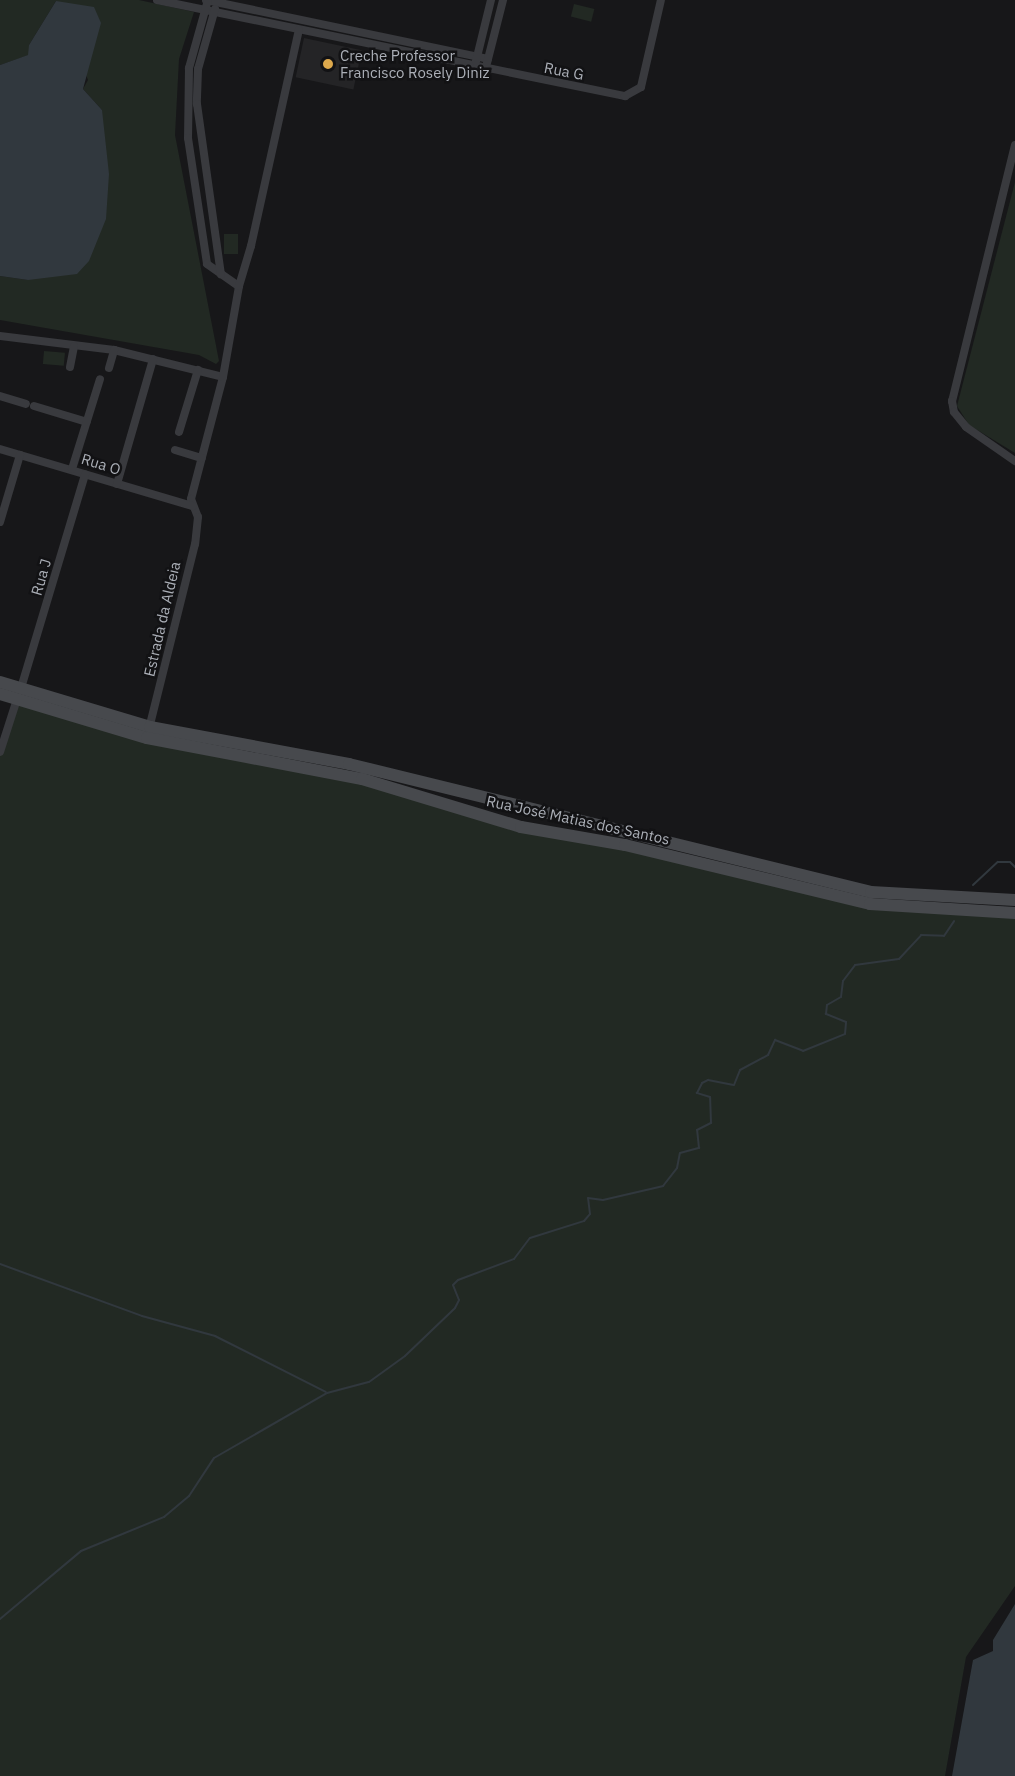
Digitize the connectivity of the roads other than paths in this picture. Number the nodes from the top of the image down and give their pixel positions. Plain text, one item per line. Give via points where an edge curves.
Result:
1 (157, 0) edge
2 (211, 0) edge
3 (491, 0) edge
4 (503, 0) edge
5 (662, 0) edge
6 (179, 2) edge
7 (209, 11) junction
8 (299, 30) junction
9 (477, 57) junction
10 (488, 59) junction
11 (475, 67) junction
12 (194, 69) junction
13 (486, 69) junction
14 (1015, 145) edge
15 (221, 274) junction
16 (239, 286) junction
17 (0, 336) edge
18 (74, 346) junction
19 (114, 350) junction
20 (153, 358) junction
21 (70, 367) dead end
22 (109, 368) dead end
23 (198, 369) junction
24 (223, 377) junction
25 (100, 380) dead end
26 (0, 396) edge
27 (87, 422) junction
28 (179, 432) dead end
29 (0, 449) edge
30 (175, 450) dead end
31 (20, 455) junction
32 (202, 458) junction
33 (1015, 461) edge
34 (72, 470) junction
35 (85, 474) junction
36 (117, 484) junction
37 (194, 507) junction
38 (0, 522) edge
39 (0, 682) edge
40 (0, 694) edge
41 (19, 694) junction
42 (148, 733) junction
43 (0, 752) edge
44 (495, 799) junction
45 (526, 807) junction
46 (489, 820) junction
47 (521, 827) junction
48 (1015, 900) edge
49 (1015, 913) edge

1 - 6 street, Rua G
2 - 7 street
2 - 9 street
3 - 9 street
4 - 10 street
5 - 13 street, Rua G via 637,92 617,95
6 - 7 street, Rua G
7 - 8 street, Rua G
7 - 12 street
8 - 11 street, Rua G
8 - 16 street, Estrada da Aldeia
9 - 10 street
9 - 11 street
10 - 13 street
11 - 13 street, Rua G
12 - 15 street via 200,139
12 - 15 street via 188,138 207,264
14 - 33 street via 952,401 954,412 966,428
15 - 16 street
16 - 24 street, Estrada da Aldeia
17 - 18 street
18 - 19 street
18 - 21 street
19 - 20 street
19 - 22 street
20 - 23 street
20 - 36 street
23 - 24 street
23 - 28 street
24 - 32 street, Estrada da Aldeia
25 - 27 street
26 - 27 street
27 - 34 street
29 - 31 street, Rua O
30 - 32 street
31 - 34 street, Rua O
31 - 38 street
32 - 37 street, Estrada da Aldeia via 191,499
34 - 35 street, Rua O
35 - 36 street, Rua O
35 - 41 street, Rua J
36 - 37 street, Rua O
37 - 42 street, Estrada da Aldeia via 198,517 195,544
39 - 41 main road, Rua José Matias dos Santos
40 - 41 main road, Rua José Matias dos Santos
41 - 42 main road, Rua José Matias dos Santos
41 - 43 street, Rua J
42 - 44 main road, Rua José Matias dos Santos via 349,764
42 - 46 main road, Rua José Matias dos Santos via 362,779
44 - 45 main road, Rua José Matias dos Santos
44 - 46 main road via 501,811
45 - 47 main road via 519,816
45 - 48 main road, Rua José Matias dos Santos via 871,892
46 - 47 main road, Rua José Matias dos Santos
47 - 49 main road, Rua José Matias dos Santos via 625,844 870,904

